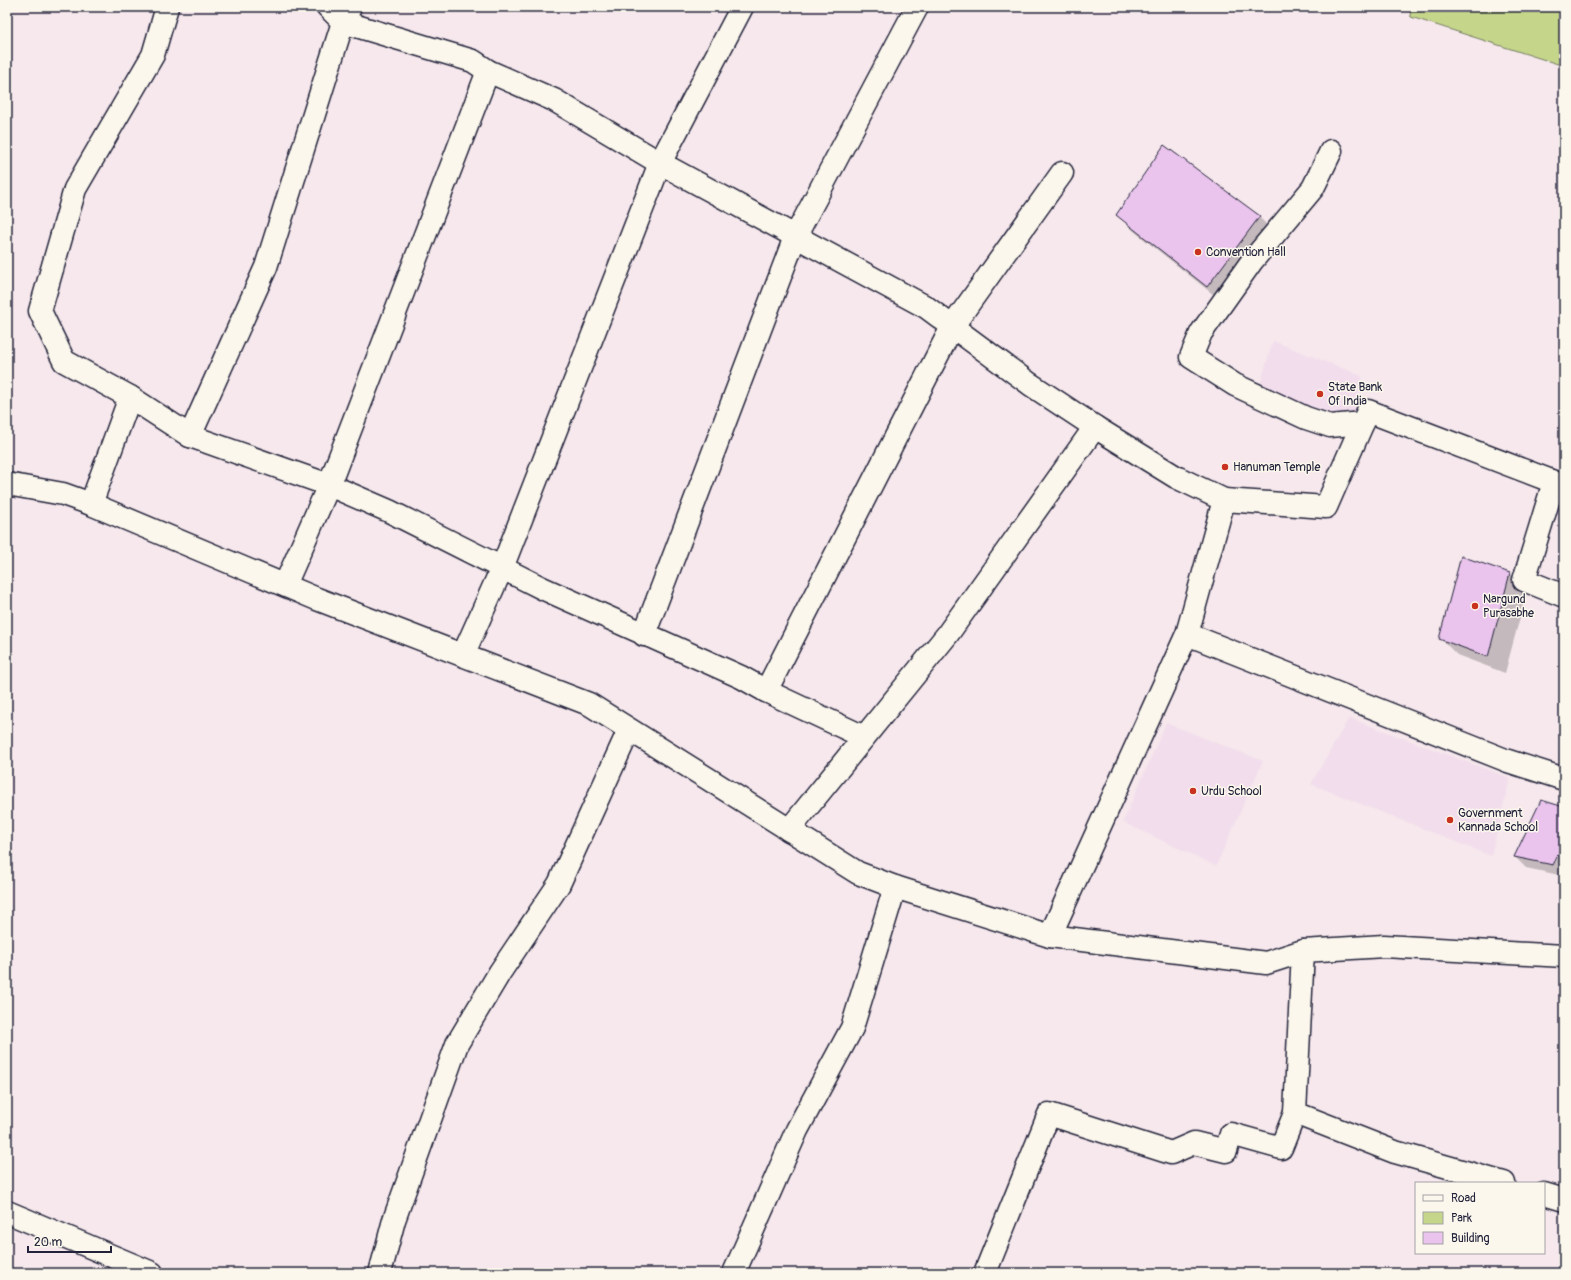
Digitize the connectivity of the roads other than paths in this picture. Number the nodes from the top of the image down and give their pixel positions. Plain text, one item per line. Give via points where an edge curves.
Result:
1 (167, 7) edge
2 (742, 7) edge
3 (917, 7) edge
4 (340, 12) edge
5 (488, 71) junction
6 (1331, 151) dead end
7 (660, 163) junction
8 (1062, 173) dead end
9 (795, 237) junction
10 (952, 327) junction
11 (130, 397) junction
12 (1363, 423) junction
13 (1095, 427) junction
14 (190, 436) junction
15 (7, 484) edge
16 (1559, 484) edge
17 (329, 485) junction
18 (1224, 500) junction
19 (91, 504) junction
20 (502, 568) junction
21 (285, 585) junction
22 (1564, 596) edge
23 (1187, 634) junction
24 (644, 635) junction
25 (463, 655) junction
26 (766, 691) junction
27 (629, 730) junction
28 (864, 737) junction
29 (1564, 779) edge
30 (789, 830) junction
31 (896, 887) junction
32 (1050, 936) junction
33 (1303, 951) junction
34 (1564, 956) edge
35 (1295, 1113) junction
36 (1501, 1182) edge
37 (1545, 1194) edge
38 (1564, 1200) edge
39 (7, 1212) edge
40 (152, 1273) edge
41 (380, 1273) edge
42 (734, 1273) edge
43 (985, 1273) edge

1 - 11 street via 152,55 75,189 40,312 64,361
2 - 7 street
3 - 9 street
4 - 5 street via 473,61
4 - 14 street via 266,267
5 - 7 street via 554,100
5 - 17 street
6 - 12 street via 1313,188 1252,261 1201,333 1191,357 1235,385 1306,418 1330,426
7 - 9 street
7 - 20 street
8 - 10 street
9 - 10 street via 926,307
9 - 24 street
10 - 13 street via 1030,384
10 - 26 street
11 - 14 street
11 - 19 street
12 - 16 street via 1368,411
12 - 18 street via 1326,508
13 - 18 street via 1176,477
13 - 28 street via 947,635
14 - 17 street
15 - 19 street via 63,494
16 - 22 street via 1524,580
17 - 20 street via 389,511
17 - 21 street
18 - 23 street
19 - 21 street
20 - 24 street
20 - 25 street
21 - 25 street
23 - 29 street via 1508,761
23 - 32 street
24 - 26 street via 741,677
25 - 27 street via 589,704
26 - 28 street
27 - 30 street
27 - 41 street via 559,884 500,972 457,1044 394,1220
28 - 30 street
30 - 31 street via 858,874
31 - 32 street
31 - 42 street via 852,1028 797,1130
32 - 33 street via 1266,963
33 - 34 street via 1384,946
33 - 35 street
35 - 36 street via 1396,1152
35 - 43 street via 1281,1148 1231,1134 1226,1151 1194,1143 1171,1153 1049,1114
37 - 38 street
39 - 40 street

